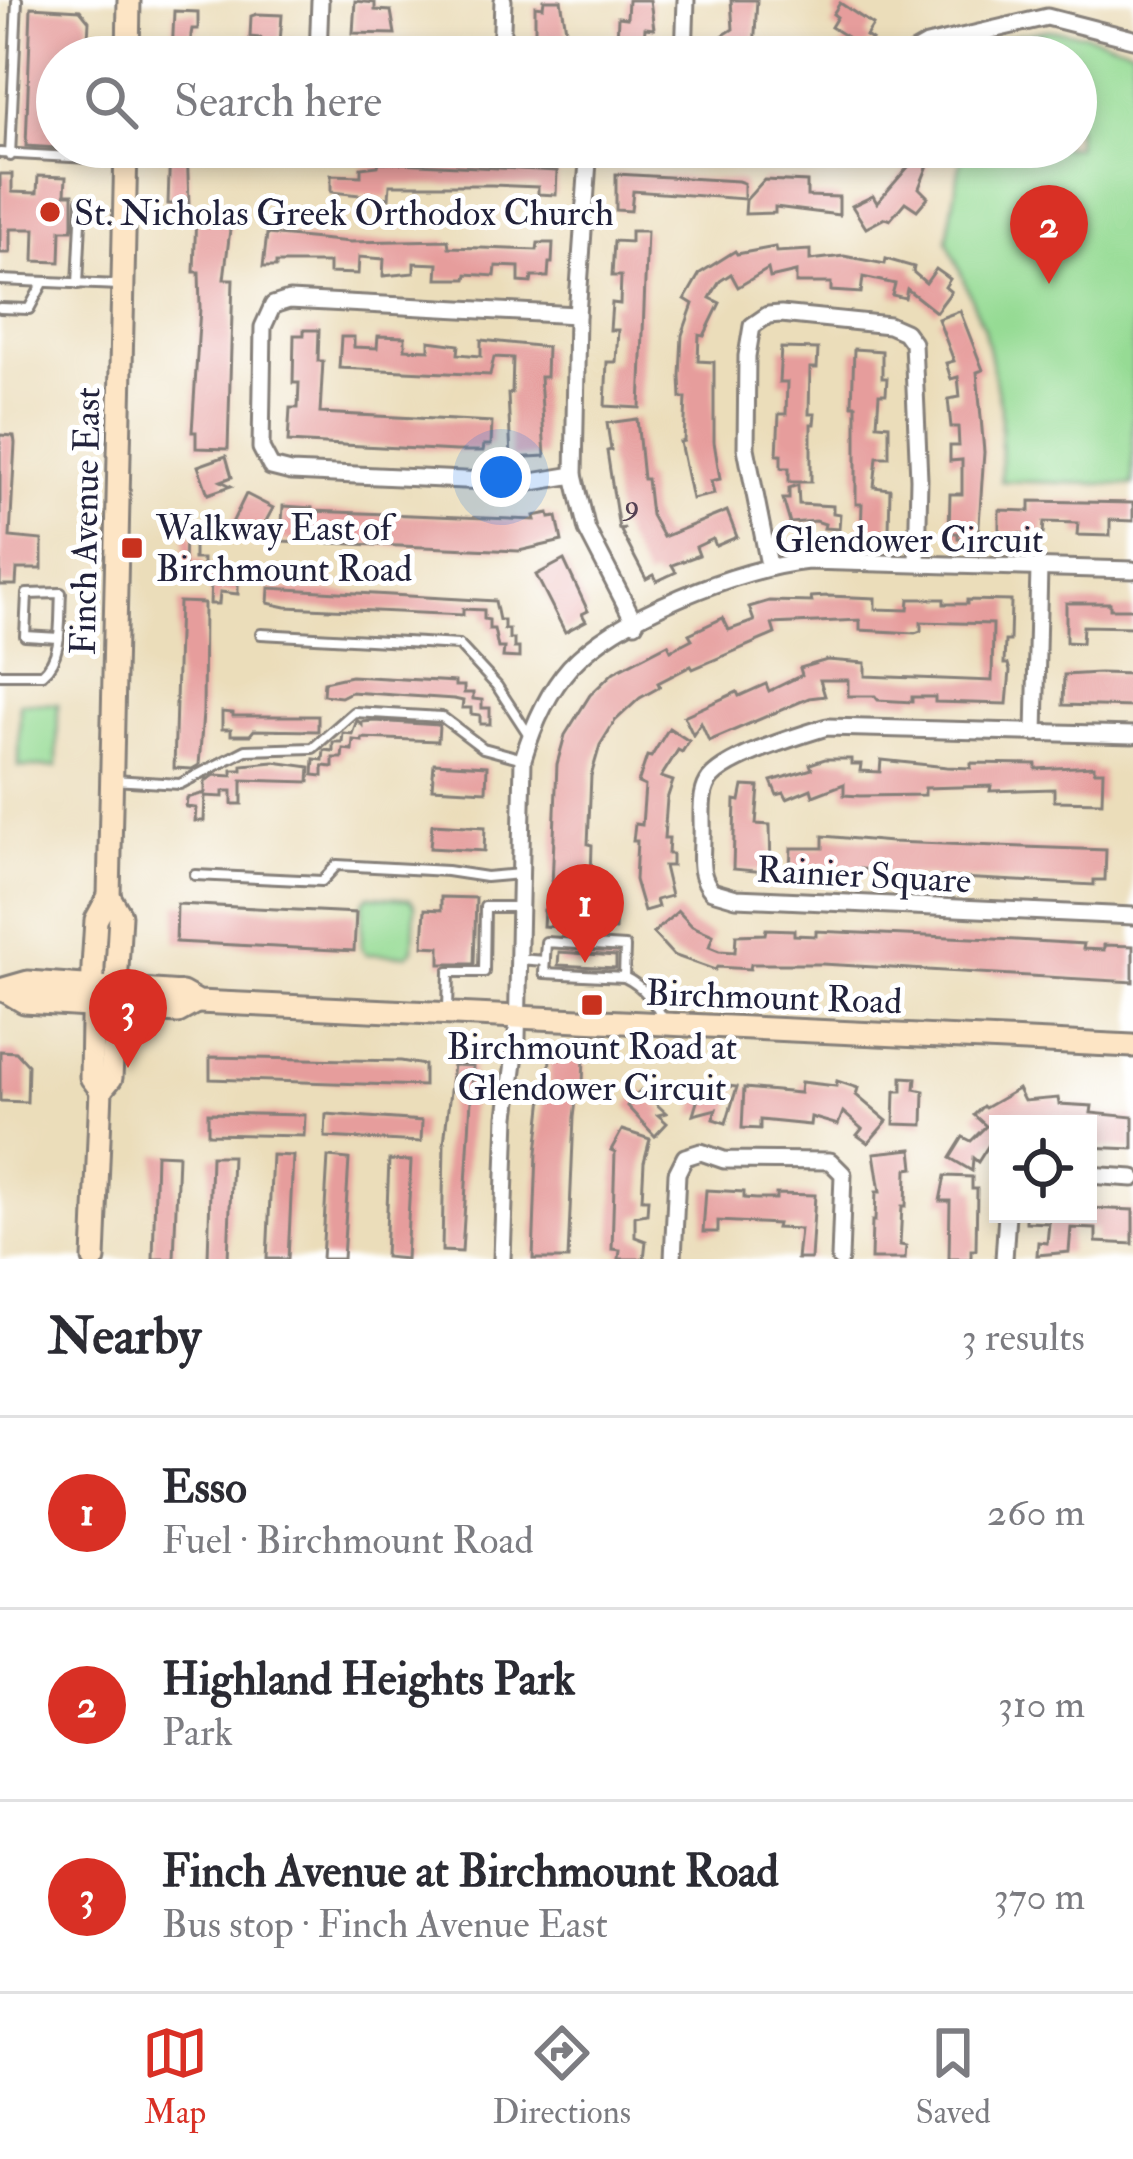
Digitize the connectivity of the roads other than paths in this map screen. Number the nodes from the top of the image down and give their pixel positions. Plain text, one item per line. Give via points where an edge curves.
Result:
1 (17, 0) edge
2 (129, 0) edge
3 (320, 0) edge
4 (503, 0) edge
5 (686, 0) edge
6 (1047, 8) edge
7 (0, 15) edge
8 (16, 15) junction
9 (128, 36) edge
10 (319, 36) edge
11 (502, 36) edge
12 (685, 36) edge
13 (956, 36) edge
14 (1133, 39) edge
15 (36, 154) edge
16 (5, 155) edge
17 (126, 168) edge
18 (588, 168) edge
19 (82, 200) dead end
20 (0, 280) edge
21 (43, 282) junction
22 (78, 284) junction
23 (122, 285) junction
24 (0, 308) edge
25 (577, 315) junction
26 (574, 475) junction
27 (917, 563) junction
28 (769, 565) junction
29 (1039, 568) junction
30 (1133, 570) edge
31 (635, 622) junction
32 (261, 634) dead end
33 (59, 638) junction
34 (0, 674) edge
35 (1035, 733) junction
36 (1133, 735) edge
37 (530, 736) junction
38 (524, 759) junction
39 (112, 780) junction
40 (520, 874) junction
41 (195, 875) dead end
42 (519, 907) junction
43 (1133, 916) edge
44 (519, 959) junction
45 (545, 961) junction
46 (624, 977) junction
47 (2, 990) edge
48 (104, 997) junction
49 (448, 1015) junction
50 (517, 1018) junction
51 (666, 1023) junction
52 (1133, 1046) edge
53 (1097, 1176) edge
54 (1133, 1178) edge
55 (1006, 1223) edge
56 (94, 1259) edge
57 (502, 1259) edge
58 (673, 1259) edge
59 (840, 1259) edge
60 (1004, 1259) edge

1 - 8 lane
2 - 9 main road
3 - 10 street
4 - 11 street
5 - 12 street
6 - 13 street
6 - 14 street
7 - 8 lane
8 - 16 lane
15 - 16 lane
17 - 23 main road, Finch Avenue East
18 - 25 street
19 - 22 lane
20 - 21 lane
21 - 22 lane
21 - 24 lane via 28,309
22 - 23 lane
23 - 39 main road, Finch Avenue East
25 - 26 street
25 - 26 street via 273,305 263,327 260,428 263,459 291,472 526,483
26 - 31 street via 587,530
27 - 28 street, Glendower Circuit
27 - 28 street via 913,343 889,326 781,314 752,326 747,356 746,448
27 - 29 street, Glendower Circuit
28 - 31 street, Glendower Circuit
29 - 30 street, Glendower Circuit
29 - 35 street
31 - 37 street, Glendower Circuit via 570,668
32 - 37 lane via 459,645
33 - 33 lane via 61,592 27,594 25,636
33 - 34 lane via 42,674
35 - 36 street, Rainier Square
35 - 43 street, Rainier Square via 827,728 726,766 708,781 703,800 706,885 736,898
37 - 38 street, Glendower Circuit
38 - 39 lane via 483,748 442,717 354,712 313,748 246,750 180,784
38 - 40 street, Glendower Circuit
39 - 48 main road, Finch Avenue East via 109,896 96,920
40 - 41 lane via 337,865 322,881
40 - 42 street, Glendower Circuit
42 - 44 street, Glendower Circuit
42 - 49 lane via 485,907 484,972 449,972
44 - 45 lane
44 - 50 street, Glendower Circuit
45 - 46 lane via 544,973
45 - 46 lane via 546,942 625,947
46 - 51 lane
47 - 48 main road, Birchmount Road via 24,1002
48 - 49 main road, Birchmount Road via 178,1012 196,1002
48 - 56 main road, Finch Avenue East via 91,1078 101,1090
49 - 50 main road, Birchmount Road
50 - 51 main road, Birchmount Road
50 - 57 street, Glendower Circuit
51 - 52 main road, Birchmount Road
53 - 54 street
55 - 60 street
58 - 59 street via 677,1173 685,1157 701,1152 838,1166

